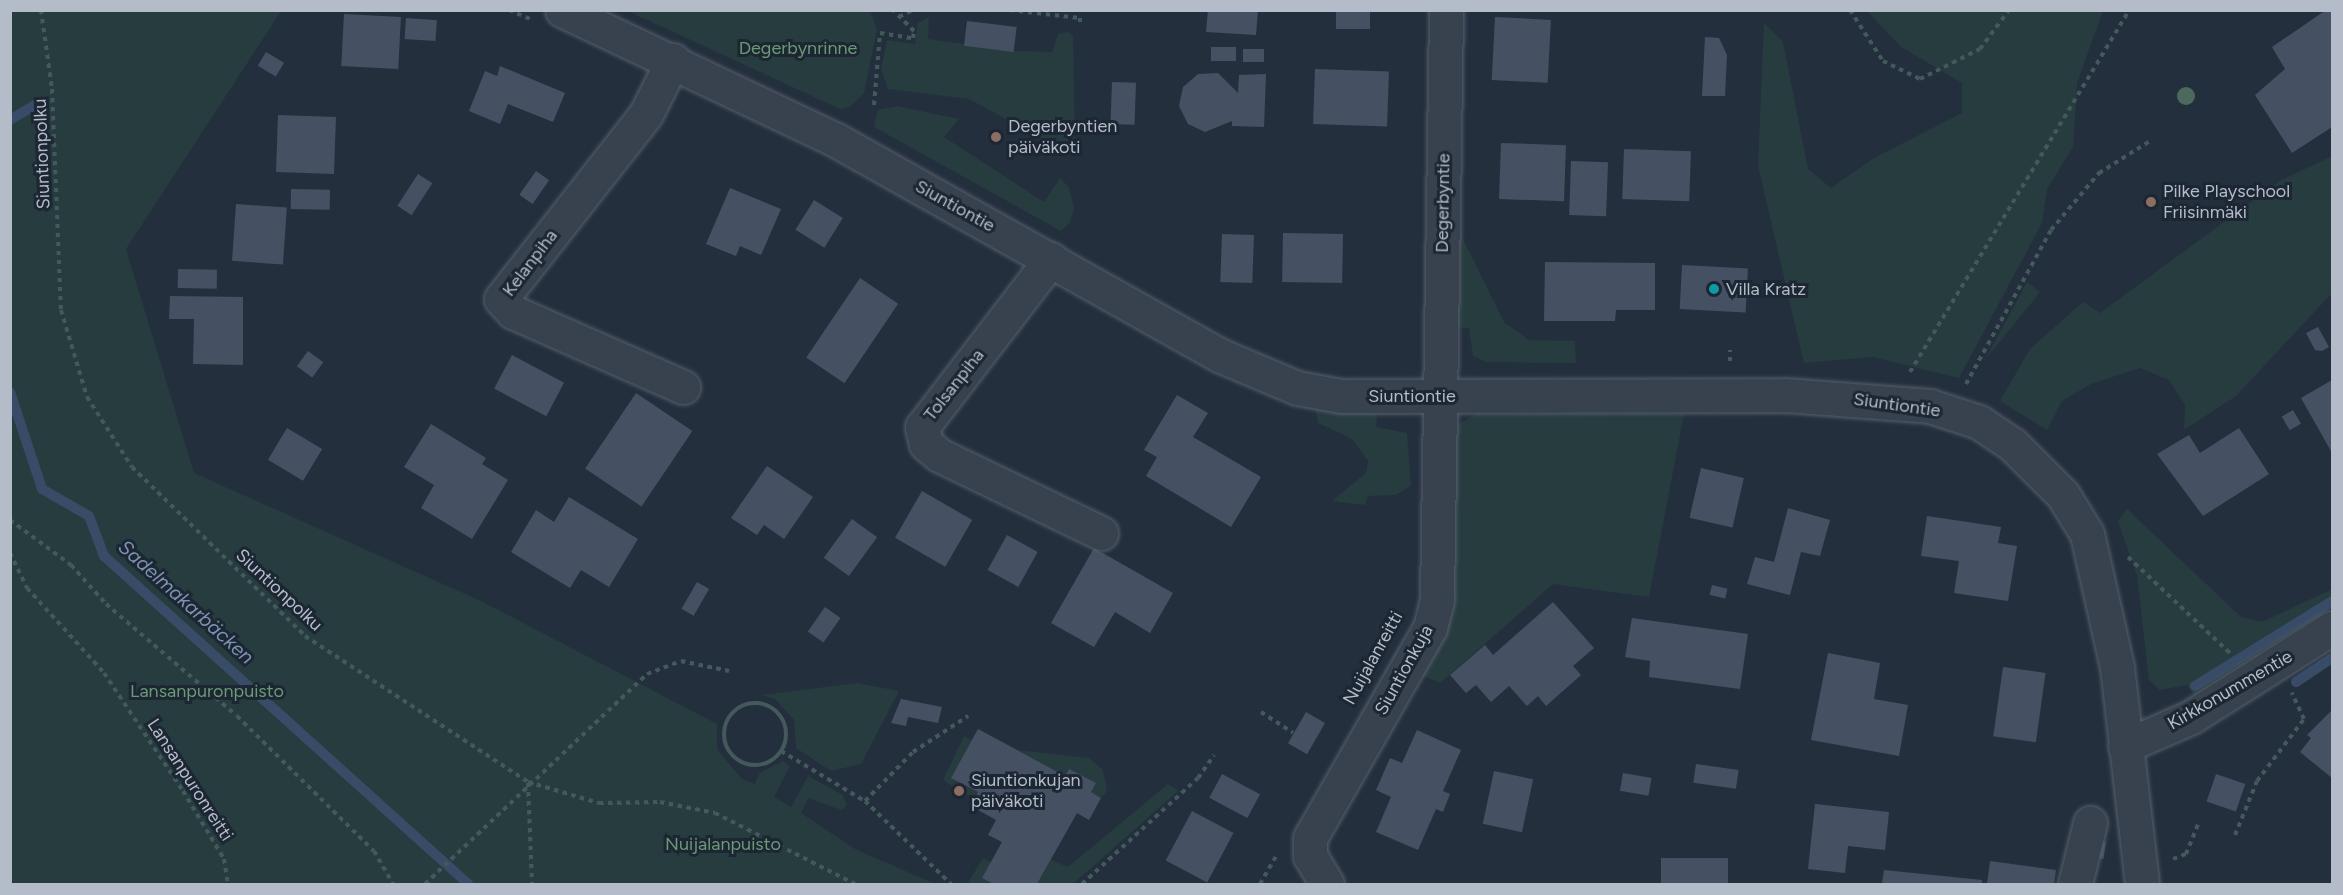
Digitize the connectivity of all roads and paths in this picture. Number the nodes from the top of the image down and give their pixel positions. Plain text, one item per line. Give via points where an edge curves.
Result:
1 (41, 10) edge
2 (562, 10) edge
3 (893, 10) edge
4 (913, 10) edge
5 (1010, 10) edge
6 (1082, 10) edge
7 (1446, 10) edge
8 (1850, 10) edge
9 (2009, 10) edge
10 (2130, 10) edge
11 (899, 17) junction
12 (1080, 18) junction
13 (1080, 26) dead end
14 (674, 60) junction
15 (874, 105) dead end
16 (2150, 141) dead end
17 (1051, 260) junction
18 (1897, 375) dead end
19 (1908, 375) junction
20 (1919, 378) dead end
21 (683, 387) dead end
22 (1972, 394) dead end
23 (1439, 396) junction
24 (10, 520) edge
25 (1101, 533) dead end
26 (10, 553) edge
27 (14, 560) junction
28 (10, 567) edge
29 (2130, 571) dead end
30 (2332, 628) edge
31 (729, 671) dead end
32 (2260, 674) junction
33 (2291, 689) dead end
34 (1261, 712) dead end
35 (968, 716) dead end
36 (1293, 733) dead end
37 (2125, 746) junction
38 (781, 751) junction
39 (1214, 755) dead end
40 (528, 782) junction
41 (865, 801) junction
42 (2199, 822) dead end
43 (2090, 823) dead end
44 (2235, 835) dead end
45 (1279, 851) dead end
46 (2167, 862) dead end
47 (228, 885) edge
48 (393, 885) edge
49 (425, 885) edge
50 (532, 885) edge
51 (855, 885) edge
52 (951, 885) edge
53 (1082, 885) edge
54 (1260, 885) edge
55 (1327, 885) edge
56 (2076, 885) edge
57 (2142, 885) edge

1 - 40 path, Siuntionpolku via 52,89 61,310 87,397 132,467 305,636
2 - 14 street, Siuntiontie
3 - 11 path
4 - 11 path
5 - 12 path
6 - 12 path
7 - 23 street, Degerbyntie
8 - 9 path via 1883,61 1920,79 1980,49
10 - 19 path
11 - 15 path via 913,27 913,38 880,33
12 - 13 path
14 - 17 street, Siuntiontie via 836,140
14 - 21 street, Kelanpiha via 646,114 501,298 513,312
16 - 22 path via 2099,173 2051,230 1963,390
17 - 23 street, Siuntiontie via 1254,373 1341,396
17 - 25 street, Tolsanpiha via 922,427 926,444 939,455
18 - 19 path
19 - 20 path
23 - 37 street, Siuntiontie via 1785,395 1930,406 1978,422 2012,444 2063,495 2087,534 2117,667
23 - 55 street, Siuntionkuja via 1437,599 1430,628 1310,838 1310,856
24 - 48 path via 71,565 106,604 237,716 374,851
26 - 27 path, Lansanpuronreitti
27 - 28 path
27 - 47 path, Lansanpuronreitti via 27,588 104,674 183,791 224,859
29 - 32 path via 2124,553 2218,644
30 - 32 street, Kirkkonummentie
31 - 40 path via 681,661 647,674
32 - 37 street, Kirkkonummentie via 2191,717
33 - 44 path via 2304,719 2257,781
34 - 36 path
35 - 41 path via 913,752
37 - 57 street, Siuntiontie
38 - 38 path via 763,765 742,763 724,738 729,717 746,704 775,710 785,726
38 - 41 path
39 - 53 path via 1198,778
40 - 49 path
40 - 50 path
40 - 51 path, Siuntionpolku via 599,803 660,802 715,813
41 - 52 path
42 - 46 path via 2186,854
43 - 56 street
45 - 54 path

